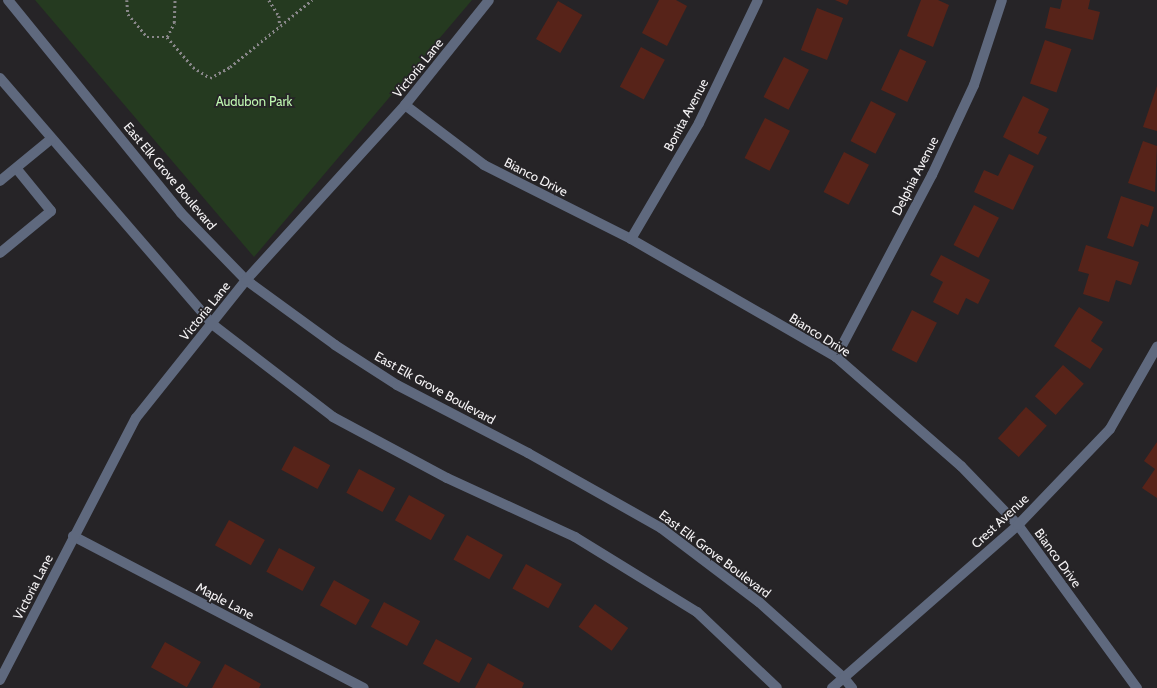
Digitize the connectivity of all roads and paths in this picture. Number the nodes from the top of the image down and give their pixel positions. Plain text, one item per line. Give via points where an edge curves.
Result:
1 (8, 0) edge
2 (127, 0) edge
3 (175, 0) edge
4 (269, 0) edge
5 (312, 0) edge
6 (489, 0) edge
7 (758, 0) edge
8 (1002, 0) edge
9 (280, 26) junction
10 (167, 37) junction
11 (0, 78) edge
12 (405, 105) junction
13 (51, 139) junction
14 (16, 168) junction
15 (0, 181) edge
16 (631, 239) junction
17 (0, 253) edge
18 (246, 280) junction
19 (212, 324) junction
20 (1157, 347) edge
21 (836, 357) junction
22 (1018, 525) junction
23 (73, 536) junction
24 (844, 678) junction
25 (0, 680) edge
26 (364, 688) edge
27 (777, 688) edge
28 (832, 688) edge
29 (852, 688) edge
30 (1137, 688) edge

1 - 18 street, East Elk Grove Boulevard via 181,213
2 - 10 path via 128,14 147,37
3 - 10 path via 174,23
4 - 9 path via 279,16
5 - 9 path
6 - 12 street, Victoria Lane
7 - 16 street, Bonita Avenue via 699,123
8 - 21 street, Delphia Avenue via 974,84 932,175
9 - 10 path via 230,67 210,78 193,67
11 - 13 street
12 - 16 street, Bianco Drive via 484,165
12 - 18 street, Victoria Lane
13 - 14 street
13 - 19 street
14 - 15 street
14 - 17 street via 51,211
16 - 21 street, Bianco Drive
18 - 19 street, Victoria Lane
18 - 24 street, East Elk Grove Boulevard via 335,345 398,385 528,453 661,528 759,602
19 - 23 street, Victoria Lane via 136,418
19 - 27 street via 333,417 447,478 575,537 697,612
20 - 22 street, Crest Avenue via 1110,429
21 - 22 street, Bianco Drive via 961,466
22 - 24 street, Crest Avenue
22 - 30 street, Bianco Drive
23 - 25 street, Victoria Lane
23 - 26 street, Maple Lane
24 - 28 street, Crest Avenue
24 - 29 street, East Elk Grove Boulevard

